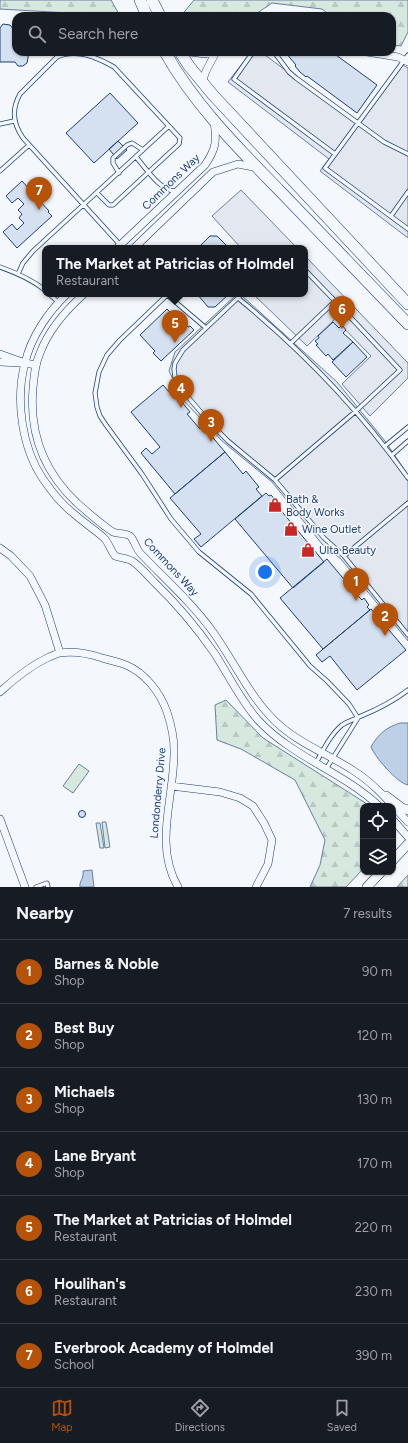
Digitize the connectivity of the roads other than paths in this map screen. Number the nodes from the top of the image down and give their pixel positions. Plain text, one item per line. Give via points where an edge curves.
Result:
1 (140, 0) edge
2 (152, 0) edge
3 (145, 12) edge
4 (158, 12) edge
5 (61, 56) edge
6 (91, 56) edge
7 (168, 56) edge
8 (183, 56) edge
9 (214, 56) edge
10 (250, 56) edge
11 (277, 56) edge
12 (389, 56) edge
13 (407, 59) edge
14 (202, 82) junction
15 (213, 120) junction
16 (14, 121) junction
17 (358, 123) junction
18 (0, 124) edge
19 (169, 126) junction
20 (29, 145) junction
21 (143, 150) junction
22 (335, 154) junction
23 (408, 154) edge
24 (136, 157) junction
25 (258, 168) junction
26 (0, 171) edge
27 (119, 172) junction
28 (149, 172) junction
29 (178, 191) junction
30 (408, 192) edge
31 (97, 193) junction
32 (84, 205) junction
33 (390, 216) junction
34 (408, 229) edge
35 (118, 245) edge
36 (122, 245) edge
37 (137, 245) edge
38 (0, 267) edge
39 (308, 273) edge
40 (18, 274) junction
41 (42, 288) edge
42 (52, 297) edge
43 (64, 297) edge
44 (81, 297) edge
45 (164, 297) edge
46 (170, 297) edge
47 (238, 298) joint
48 (335, 301) junction
49 (58, 302) junction
50 (408, 304) edge
51 (408, 324) edge
52 (206, 328) junction
53 (290, 344) junction
54 (0, 354) edge
55 (0, 362) edge
56 (25, 363) junction
57 (36, 365) junction
58 (356, 412) junction
59 (408, 427) edge
60 (408, 441) edge
61 (385, 446) junction
62 (392, 455) junction
63 (408, 478) edge
64 (275, 480) junction
65 (408, 503) edge
66 (0, 548) edge
67 (344, 556) junction
68 (408, 635) edge
69 (60, 653) junction
70 (408, 690) edge
71 (0, 692) edge
72 (358, 718) junction
73 (322, 753) junction
74 (333, 759) junction
75 (315, 764) junction
76 (326, 770) junction
77 (171, 786) junction
78 (386, 796) junction
79 (375, 803) edge
80 (408, 810) edge
81 (0, 819) edge
82 (408, 822) edge
83 (396, 823) edge
84 (408, 837) edge
85 (408, 844) edge
86 (396, 857) edge
87 (378, 875) edge
88 (25, 887) edge
89 (36, 887) edge
90 (48, 887) edge
91 (178, 887) edge
92 (256, 887) edge
93 (367, 887) edge

1 - 3 highway
2 - 4 highway
5 - 16 lane via 23,91 15,106
6 - 19 lane via 114,67
7 - 15 highway
8 - 14 highway
9 - 14 street
10 - 22 lane via 234,79
11 - 17 lane via 292,74
12 - 13 street
13 - 17 lane
14 - 50 highway
15 - 25 highway
15 - 29 street, Commons Way via 216,140 213,154 206,165
16 - 18 lane
16 - 20 lane via 17,131
17 - 22 lane
17 - 23 lane via 384,142
19 - 21 lane
19 - 28 lane via 180,138 180,142
20 - 26 lane
20 - 32 lane
21 - 24 lane
21 - 27 lane via 132,143 127,145 113,158
22 - 33 lane via 325,168
24 - 27 lane
24 - 28 lane
25 - 37 street, Commons Way via 238,164 213,172
25 - 51 highway
27 - 31 lane
28 - 29 lane via 164,188
28 - 31 lane via 113,205 109,205
29 - 36 street, Commons Way
30 - 33 lane
31 - 32 lane
32 - 35 lane
32 - 40 lane via 29,255
33 - 34 lane
38 - 40 lane
39 - 48 lane
40 - 41 lane
42 - 49 lane
43 - 49 street, Commons Way
44 - 57 street, Commons Way via 55,324
45 - 72 lane via 107,355 99,372 96,393 100,416 171,519 199,552 251,594 310,666 349,704
46 - 52 lane
47 - 52 lane
47 - 53 lane
48 - 53 lane
48 - 58 lane via 400,370
49 - 56 street, Commons Way via 36,336
52 - 64 lane via 178,357 174,369 178,384 232,445
53 - 58 lane via 325,377
54 - 56 street
55 - 56 street
56 - 57 street
56 - 75 street, Commons Way via 21,393 25,438 35,465 52,492 72,513 106,540 115,556 133,562 162,590 214,653 258,720 282,742
57 - 73 street, Commons Way via 32,397 34,428 44,459 61,485 78,503 111,530 132,537 137,550 186,599 213,632 267,713 289,733
58 - 61 lane
58 - 64 lane
59 - 61 lane
60 - 62 lane
61 - 62 lane
62 - 63 lane
64 - 67 lane via 324,538
65 - 67 lane
66 - 69 street via 30,576 45,605
67 - 68 lane
69 - 71 street, Londonderry Drive via 36,664
69 - 77 street, Londonderry Drive via 97,656 126,665 145,678 163,700 172,727 174,751
70 - 72 lane
72 - 73 lane via 341,726
72 - 74 lane
73 - 74 street, Commons Way
73 - 75 lane
74 - 76 lane
74 - 78 street, Commons Way via 365,778
75 - 76 street, Commons Way
76 - 79 street, Commons Way via 359,789
77 - 91 street, Londonderry Drive via 165,847 172,878
77 - 92 street via 220,792 240,798 253,806 272,840 268,864
78 - 80 main road
78 - 82 street, Commons Way
81 - 88 street
83 - 84 street
85 - 86 main road
87 - 93 main road
89 - 90 lane via 46,884

